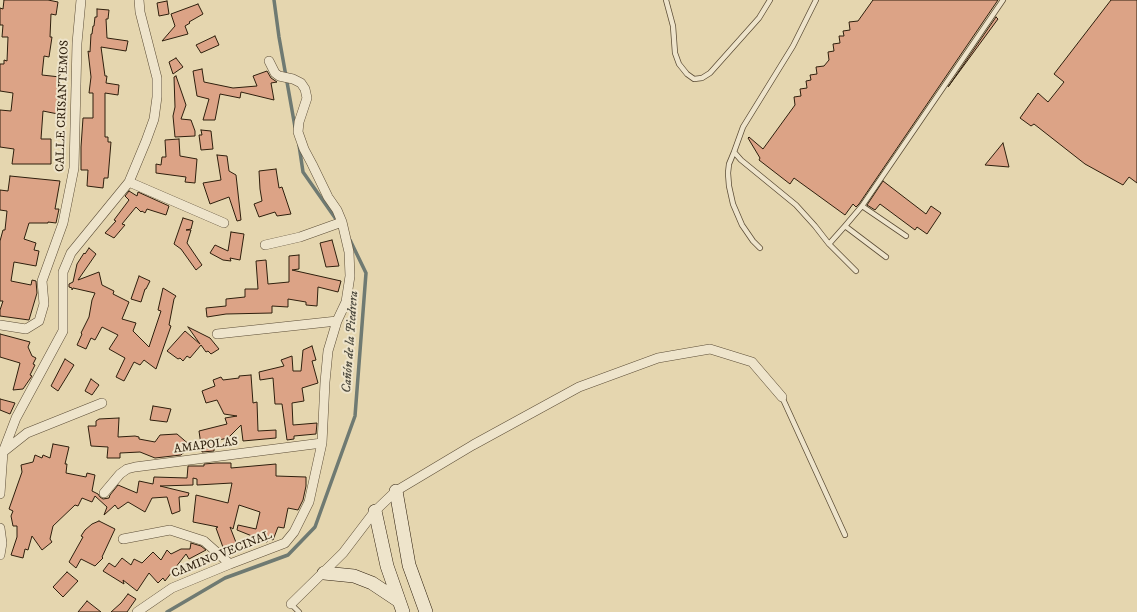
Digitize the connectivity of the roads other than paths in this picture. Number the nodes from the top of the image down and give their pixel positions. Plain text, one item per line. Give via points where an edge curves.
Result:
1 (81, 0) edge
2 (139, 0) edge
3 (666, 0) edge
4 (770, 0) edge
5 (816, 0) edge
6 (1003, 0) edge
7 (269, 61) dead end
8 (734, 152) junction
9 (129, 182) junction
10 (862, 206) junction
11 (342, 222) junction
12 (224, 223) dead end
13 (845, 226) junction
14 (906, 236) dead end
15 (829, 244) junction
16 (265, 245) dead end
17 (760, 248) dead end
18 (886, 256) dead end
19 (856, 271) dead end
20 (337, 321) junction
21 (0, 325) edge
22 (217, 334) dead end
23 (782, 397) joint
24 (102, 404) dead end
25 (322, 443) junction
26 (3, 452) junction
27 (396, 491) junction
28 (104, 493) dead end
29 (0, 494) edge
30 (375, 511) junction
31 (0, 528) edge
32 (845, 536) dead end
33 (123, 539) dead end
34 (0, 555) edge
35 (230, 564) junction
36 (324, 573) junction
37 (291, 604) joint
38 (401, 606) edge
39 (137, 612) edge
40 (299, 612) edge
41 (426, 612) edge

1 - 21 street, CALLE CRISANTEMOS via 77,43 74,168 63,223 42,281 44,304 39,321 26,329
2 - 9 street via 157,78 157,97 154,119
3 - 4 lane via 673,26 677,59 687,74 694,79 710,73 759,18
5 - 8 lane via 793,46 743,127
6 - 10 lane
7 - 11 street, CAMINO VECINAL via 275,73 301,83 305,89 307,98 298,132 304,149
8 - 15 lane via 796,205
8 - 17 lane via 728,173 733,204 742,225
9 - 12 street
9 - 26 street via 71,253 63,272 63,331 16,418
10 - 13 lane
10 - 14 lane
11 - 16 street via 300,237
11 - 20 street, CAMINO VECINAL via 349,252 350,276 346,302
13 - 15 lane
13 - 18 lane
15 - 19 lane
20 - 22 street
20 - 25 street, CAMINO VECINAL via 328,351
23 - 27 street via 752,362 710,349 658,358 579,387
23 - 32 lane
24 - 26 street via 28,433
25 - 28 street, AMAPOLAS via 135,467 120,474
25 - 35 street, CAMINO VECINAL via 309,502 294,532 284,543
26 - 29 street
27 - 30 street
27 - 41 main road via 409,565
30 - 36 street via 344,553
30 - 38 main road via 387,566
31 - 34 street
33 - 35 street via 170,530 204,541
35 - 39 street, CAMINO VECINAL via 172,588
36 - 37 street
36 - 38 main road via 354,576 372,583
37 - 40 lane

